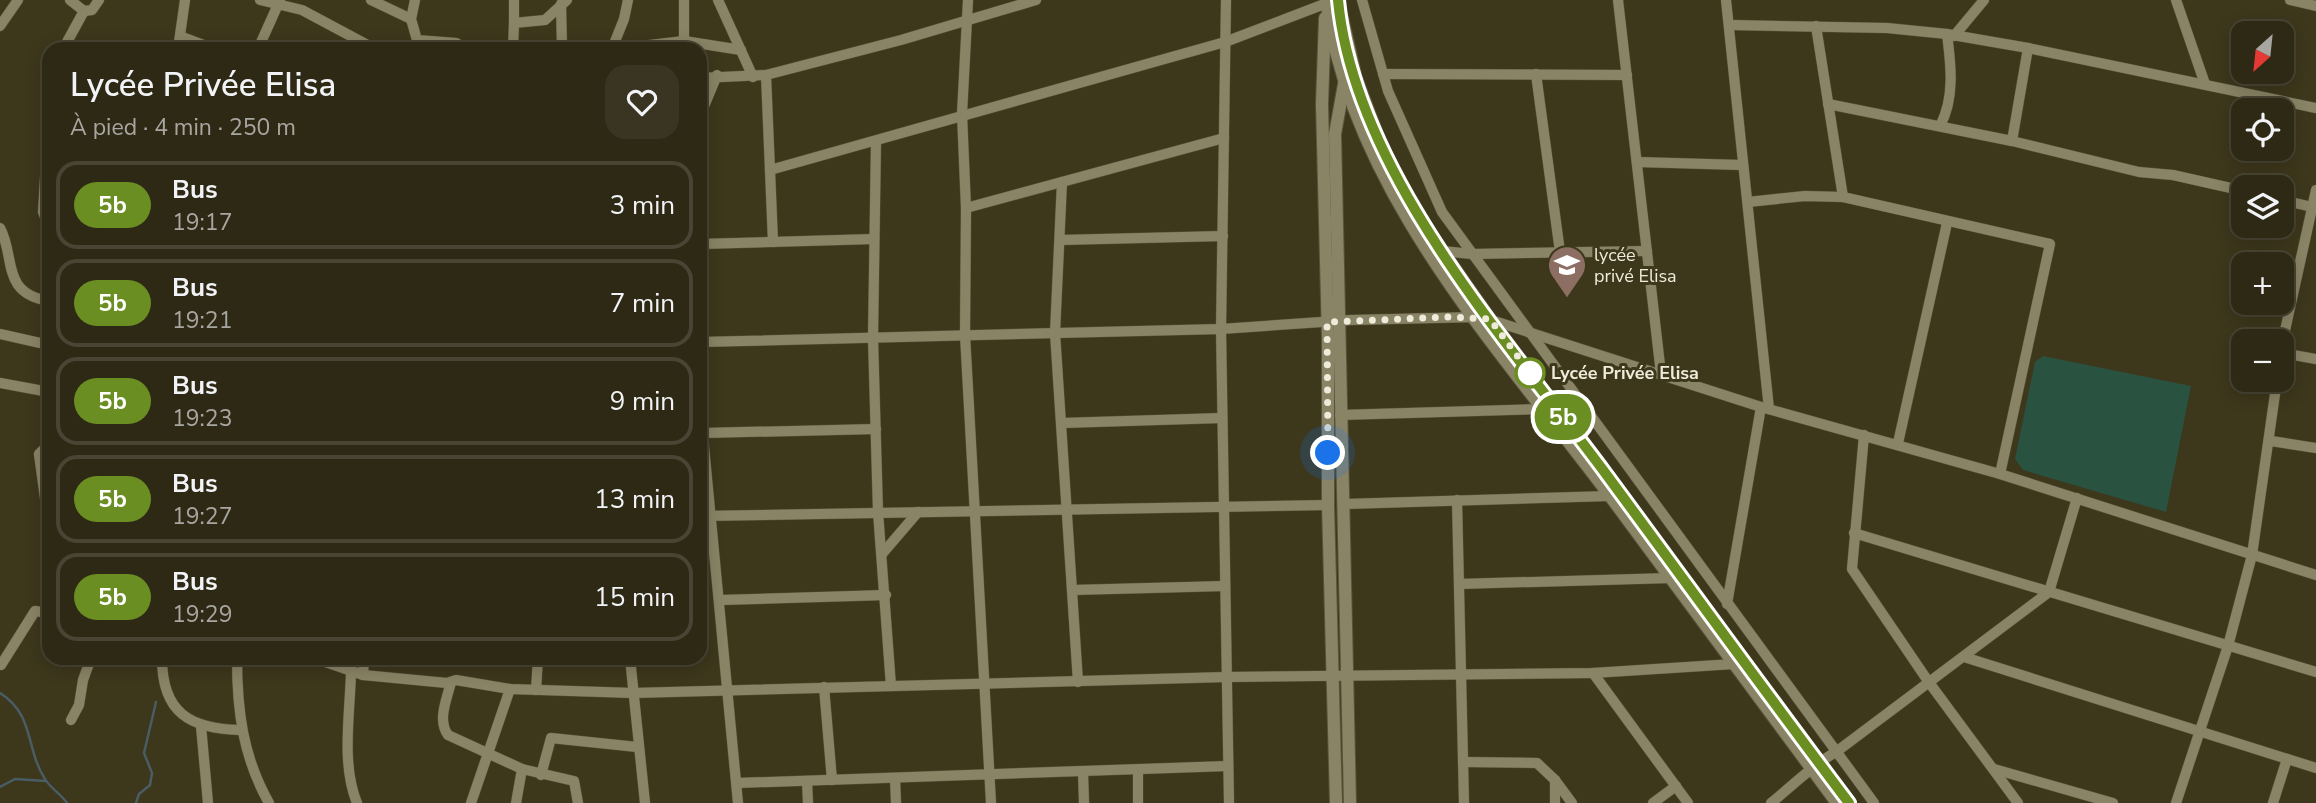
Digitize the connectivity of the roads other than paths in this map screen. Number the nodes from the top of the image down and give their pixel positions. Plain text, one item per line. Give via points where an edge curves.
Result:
1 (18, 0) edge
2 (70, 0) edge
3 (99, 0) edge
4 (185, 0) edge
5 (260, 0) edge
6 (371, 0) edge
7 (415, 0) edge
8 (514, 0) edge
9 (628, 0) edge
10 (684, 0) edge
11 (718, 0) edge
12 (968, 0) edge
13 (1036, 0) edge
14 (1226, 0) edge
15 (1362, 0) edge
16 (1618, 0) edge
17 (1726, 0) edge
18 (1984, 0) edge
19 (2176, 0) edge
20 (2290, 0) edge
21 (563, 1) edge
22 (1330, 1) edge
23 (279, 3) edge
24 (2316, 6) edge
25 (84, 11) junction
26 (411, 19) junction
27 (968, 20) junction
28 (514, 23) junction
29 (1730, 25) junction
30 (0, 26) edge
31 (1816, 26) junction
32 (1951, 35) junction
33 (182, 37) junction
34 (684, 41) junction
35 (67, 42) edge
36 (180, 42) edge
37 (195, 42) edge
38 (261, 42) edge
39 (362, 42) edge
40 (443, 42) edge
41 (513, 42) edge
42 (562, 42) edge
43 (616, 42) edge
44 (675, 42) edge
45 (690, 42) edge
46 (1225, 42) junction
47 (707, 45) edge
48 (2028, 48) junction
49 (741, 50) junction
50 (1383, 74) junction
51 (1536, 74) junction
52 (717, 75) junction
53 (766, 75) junction
54 (1627, 75) junction
55 (707, 77) edge
56 (753, 77) junction
57 (1356, 78) junction
58 (2205, 84) junction
59 (1343, 85) junction
60 (707, 99) edge
61 (1828, 104) junction
62 (2316, 108) edge
63 (962, 114) junction
64 (1940, 126) junction
65 (1224, 138) junction
66 (876, 141) junction
67 (2012, 141) junction
68 (1637, 162) junction
69 (1742, 165) junction
70 (770, 170) junction
71 (1062, 182) junction
72 (2231, 188) edge
73 (2316, 190) edge
74 (1843, 197) junction
75 (1748, 202) junction
76 (2294, 203) edge
77 (2312, 207) junction
78 (966, 208) junction
79 (1947, 223) junction
80 (0, 228) edge
81 (1223, 236) junction
82 (874, 239) junction
83 (1060, 240) junction
84 (773, 242) junction
85 (707, 244) edge
86 (1442, 251) junction
87 (1647, 251) junction
88 (1560, 252) junction
89 (1472, 254) junction
90 (42, 299) edge
91 (1476, 317) junction
92 (1490, 319) junction
93 (1341, 321) junction
94 (1327, 322) junction
95 (1221, 329) junction
96 (2285, 329) edge
97 (1055, 333) junction
98 (0, 334) edge
99 (1529, 334) junction
100 (965, 335) junction
101 (873, 338) junction
102 (707, 342) edge
103 (42, 343) edge
104 (2294, 355) edge
105 (2316, 359) edge
106 (1661, 374) junction
107 (0, 383) edge
108 (42, 391) edge
109 (2276, 392) edge
110 (1765, 408) junction
111 (1544, 409) junction
112 (1340, 415) junction
113 (1222, 418) junction
114 (1062, 423) junction
115 (876, 429) junction
116 (707, 433) edge
117 (1864, 435) junction
118 (2271, 441) junction
119 (1898, 443) junction
120 (2316, 448) edge
121 (42, 451) edge
122 (707, 466) edge
123 (42, 470) edge
124 (2000, 474) junction
125 (1610, 496) junction
126 (2077, 498) junction
127 (1457, 500) junction
128 (1224, 505) junction
129 (1328, 505) junction
130 (1345, 505) junction
131 (1067, 508) junction
132 (972, 510) junction
133 (878, 512) junction
134 (918, 512) junction
135 (707, 516) edge
136 (713, 516) junction
137 (1854, 533) junction
138 (882, 554) junction
139 (2252, 555) junction
140 (2316, 575) edge
141 (1671, 578) junction
142 (1459, 584) junction
143 (1225, 586) junction
144 (1072, 590) junction
145 (2049, 592) junction
146 (886, 595) junction
147 (720, 600) junction
148 (1727, 604) junction
149 (42, 612) edge
150 (2228, 646) junction
151 (1964, 657) junction
152 (1734, 664) junction
153 (1, 665) edge
154 (88, 665) edge
155 (163, 665) edge
156 (237, 665) edge
157 (334, 665) edge
158 (364, 665) edge
159 (538, 665) edge
160 (631, 665) edge
161 (351, 672) junction
162 (2316, 672) edge
163 (1462, 673) junction
164 (1593, 673) junction
165 (363, 675) junction
166 (1347, 676) junction
167 (1227, 677) junction
168 (1333, 677) junction
169 (1928, 681) junction
170 (451, 682) junction
171 (1078, 682) junction
172 (984, 684) junction
173 (891, 686) junction
174 (824, 687) junction
175 (510, 689) junction
176 (536, 690) junction
177 (728, 690) junction
178 (633, 693) junction
179 (71, 720) dead end
180 (201, 726) junction
181 (241, 730) junction
182 (2200, 731) junction
183 (637, 747) junction
184 (1836, 752) junction
185 (487, 755) junction
186 (2287, 759) junction
187 (1464, 762) junction
188 (1228, 766) junction
189 (1816, 766) junction
190 (2316, 768) edge
191 (522, 769) junction
192 (1994, 769) junction
193 (1138, 770) junction
194 (1083, 772) junction
195 (541, 775) junction
196 (990, 775) junction
197 (895, 778) junction
198 (832, 780) junction
199 (1555, 780) junction
200 (807, 781) junction
201 (737, 783) junction
202 (1676, 786) junction
203 (208, 803) edge
204 (269, 803) edge
205 (357, 803) edge
206 (471, 803) edge
207 (516, 803) edge
208 (578, 803) edge
209 (645, 803) edge
210 (738, 803) edge
211 (808, 803) edge
212 (896, 803) edge
213 (991, 803) edge
214 (1084, 803) edge
215 (1138, 803) edge
216 (1229, 803) edge
217 (1336, 803) edge
218 (1350, 803) edge
219 (1465, 803) edge
220 (1555, 803) edge
221 (1572, 803) edge
222 (1653, 803) edge
223 (1688, 803) edge
224 (1771, 803) edge
225 (1838, 803) edge
226 (1849, 803) edge
227 (1874, 803) edge
228 (2018, 803) edge
229 (2113, 803) edge
230 (2176, 803) edge
231 (2273, 803) edge

1 - 30 street
2 - 25 street
3 - 25 street via 92,10
4 - 33 street
5 - 23 street
6 - 26 street
7 - 26 street
8 - 28 street
9 - 43 street
10 - 34 street
11 - 49 street
12 - 27 street
13 - 27 street
14 - 46 street
15 - 50 street
16 - 54 street
17 - 29 street
18 - 32 street
19 - 58 street
20 - 24 street
21 - 28 street via 545,20
21 - 42 street
22 - 46 street
22 - 57 street
22 - 59 street
22 - 94 street via 1322,104
23 - 38 street
23 - 39 street
25 - 35 street
26 - 40 street via 417,40
27 - 53 street
27 - 63 street
28 - 41 street
29 - 31 street
29 - 69 street
31 - 32 street
31 - 61 street
32 - 48 street
32 - 64 street via 1950,100
33 - 36 street
33 - 37 street
34 - 44 street
34 - 45 street
46 - 63 street
46 - 65 street
47 - 49 street
48 - 58 street
48 - 67 street
49 - 56 street
50 - 51 street
50 - 89 street via 1442,212
51 - 54 street
51 - 88 street
52 - 55 street
52 - 56 street
52 - 60 street
53 - 56 street
53 - 70 street
54 - 68 street
57 - 59 street
57 - 86 street via 1388,163
58 - 62 street
59 - 91 street via 1404,213
59 - 93 street via 1335,134
61 - 64 street
61 - 74 street
63 - 66 street
63 - 78 street
64 - 67 street
65 - 71 street
65 - 81 street
66 - 70 street
66 - 82 street
67 - 72 street via 2139,172
68 - 69 street
68 - 87 street
69 - 75 street
70 - 84 street
71 - 78 street
71 - 83 street
73 - 77 street
74 - 75 street
74 - 79 street
75 - 110 street
76 - 77 street
77 - 96 street
78 - 100 street
79 - 119 street
79 - 124 street via 2050,244
80 - 90 street via 9,271 28,296
81 - 83 street
81 - 95 street
82 - 84 street
82 - 101 street
83 - 97 street
84 - 85 street
86 - 89 street
86 - 92 street
87 - 88 street
87 - 106 street
88 - 89 street
89 - 99 street
91 - 92 street
91 - 93 street
91 - 111 street
92 - 99 street
92 - 189 street
93 - 94 street
93 - 112 street
94 - 95 street
94 - 129 street
95 - 97 street
95 - 113 street
97 - 100 street
97 - 114 street
98 - 103 street
99 - 106 street
99 - 148 street
100 - 101 street
100 - 132 street
101 - 102 street
101 - 115 street
104 - 105 street
106 - 110 street
107 - 108 street
109 - 118 street
110 - 117 street
110 - 148 street
111 - 112 street
111 - 125 street
112 - 130 street
113 - 114 street
113 - 128 street
114 - 131 street
115 - 116 street
115 - 133 street
117 - 119 street
117 - 137 street
118 - 120 street
118 - 139 street
119 - 124 street
121 - 123 street
122 - 136 street
124 - 126 street
125 - 127 street
125 - 141 street
126 - 139 street
126 - 145 street
127 - 130 street
127 - 142 street
128 - 129 street
128 - 131 street
128 - 143 street
129 - 168 street
130 - 166 street
131 - 132 street
131 - 144 street
132 - 134 street
132 - 172 street
133 - 134 street
133 - 136 street
133 - 138 street
134 - 138 street
135 - 136 street
136 - 147 street
137 - 145 street
137 - 169 street via 1852,569
138 - 146 street
139 - 140 street
139 - 150 street
141 - 142 street
141 - 152 street
142 - 163 street
143 - 144 street
143 - 167 street
144 - 171 street
145 - 150 street
145 - 151 street
146 - 147 street
146 - 173 street
147 - 177 street
148 - 184 street
149 - 153 street via 35,611
150 - 162 street
150 - 182 street
151 - 169 street
151 - 182 street
152 - 164 street
152 - 189 street
154 - 179 street
155 - 180 street via 164,683 175,708
156 - 181 street
157 - 161 street
158 - 165 street
159 - 176 street
160 - 178 street
161 - 165 street
161 - 205 street via 349,766
163 - 164 street
163 - 166 street
163 - 187 street
164 - 202 street
165 - 170 street
166 - 168 street
166 - 218 street
167 - 168 street
167 - 171 street
167 - 188 street
168 - 217 street
169 - 184 street
169 - 192 street
170 - 175 street
170 - 185 street via 443,729
171 - 172 street
172 - 173 street
172 - 196 street
173 - 174 street
174 - 177 street
174 - 198 street
175 - 176 street
175 - 185 street
176 - 178 street
177 - 178 street
177 - 201 street
178 - 183 street
180 - 181 street
180 - 203 street
181 - 204 street via 252,771
182 - 186 street
182 - 230 street
183 - 195 street via 551,738
183 - 209 street
184 - 189 street
184 - 227 street
185 - 191 street
185 - 206 street
186 - 190 street
186 - 231 street
187 - 199 street via 1537,763
187 - 219 street
188 - 193 street
188 - 216 street
189 - 224 street
189 - 225 street
189 - 226 street
191 - 195 street
191 - 207 street
192 - 228 street
192 - 229 street
193 - 194 street
193 - 215 street
194 - 196 street
194 - 214 street
195 - 208 street via 574,781
196 - 197 street
196 - 213 street
197 - 198 street
197 - 212 street
198 - 200 street
199 - 220 street
199 - 221 street
200 - 201 street
200 - 211 street
201 - 210 street
202 - 222 street
202 - 223 street

